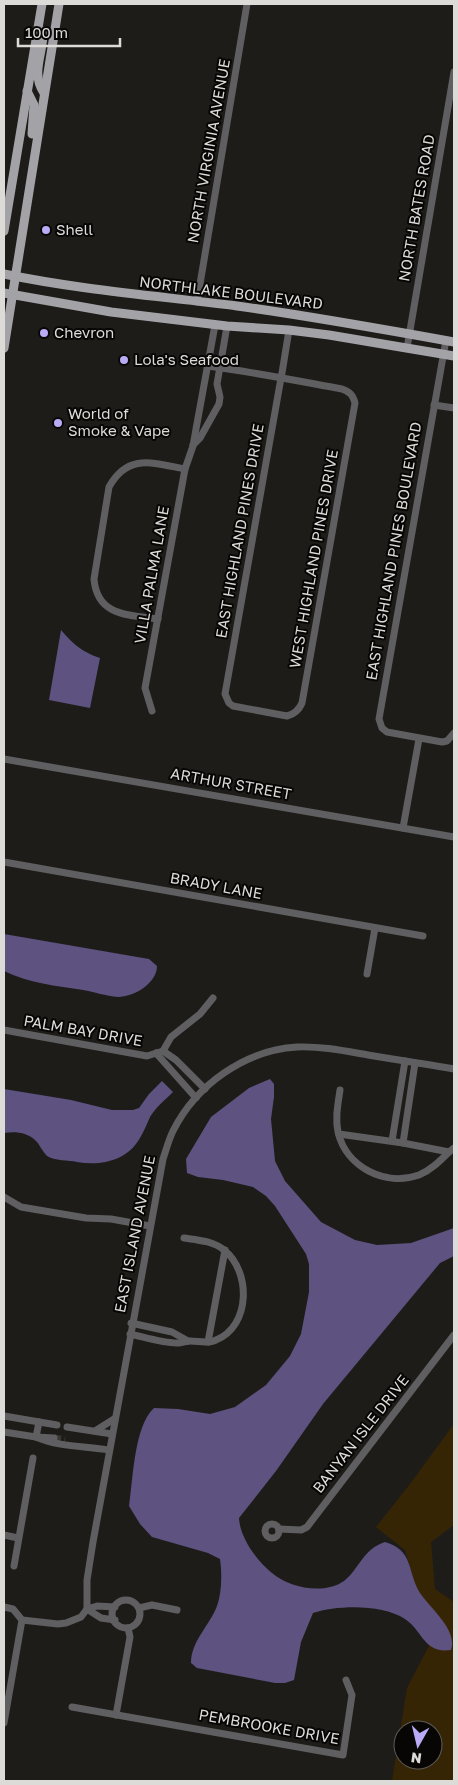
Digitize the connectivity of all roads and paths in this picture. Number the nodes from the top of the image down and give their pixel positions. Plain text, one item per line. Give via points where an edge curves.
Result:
1 (42, 4) edge
2 (59, 4) edge
3 (247, 4) edge
4 (454, 72) edge
5 (27, 91) junction
6 (44, 93) junction
7 (30, 186) junction
8 (4, 231) edge
9 (4, 274) edge
10 (16, 276) junction
11 (8, 294) edge
12 (197, 302) junction
13 (215, 325) junction
14 (227, 326) junction
15 (289, 330) junction
16 (410, 335) junction
17 (450, 341) edge
18 (4, 348) edge
19 (407, 348) junction
20 (444, 355) junction
21 (454, 356) edge
22 (208, 366) junction
23 (219, 368) junction
24 (281, 378) junction
25 (434, 405) junction
26 (454, 408) edge
27 (193, 446) junction
28 (185, 469) junction
29 (158, 619) junction
30 (152, 710) dead end
31 (261, 711) joint
32 (454, 733) edge
33 (419, 739) junction
34 (4, 759) edge
35 (403, 828) junction
36 (454, 837) edge
37 (4, 862) edge
38 (375, 928) junction
39 (423, 936) dead end
40 (367, 974) dead end
41 (213, 998) dead end
42 (4, 1030) edge
43 (160, 1052) junction
44 (405, 1061) junction
45 (415, 1063) junction
46 (454, 1069) edge
47 (205, 1089) junction
48 (340, 1090) dead end
49 (196, 1098) junction
50 (339, 1134) junction
51 (392, 1141) junction
52 (402, 1142) junction
53 (452, 1150) edge
54 (4, 1197) edge
55 (150, 1226) junction
56 (184, 1238) dead end
57 (225, 1250) junction
58 (131, 1323) junction
59 (130, 1334) junction
60 (454, 1335) edge
61 (188, 1340) junction
62 (208, 1342) junction
63 (4, 1416) edge
64 (115, 1418) junction
65 (39, 1422) junction
66 (57, 1425) dead end
67 (67, 1426) dead end
68 (4, 1432) edge
69 (95, 1432) junction
70 (112, 1434) junction
71 (36, 1437) junction
72 (54, 1438) tunnel mouth
73 (65, 1440) tunnel mouth
74 (88, 1446) junction
75 (109, 1450) junction
76 (33, 1458) dead end
77 (279, 1529) dead end
78 (4, 1535) edge
79 (18, 1538) junction
80 (14, 1566) dead end
81 (4, 1607) edge
82 (115, 1607) junction
83 (138, 1608) junction
84 (87, 1609) junction
85 (177, 1610) dead end
86 (22, 1620) junction
87 (115, 1620) junction
88 (128, 1628) junction
89 (346, 1680) dead end
90 (72, 1707) dead end
91 (116, 1715) junction
92 (4, 1723) edge

1 - 5 main road
1 - 6 main road via 43,35 36,77
2 - 6 main road
3 - 12 street, NORTH VIRGINIA AVENUE
4 - 16 street, NORTH BATES ROAD
5 - 7 main road via 35,112 28,155
5 - 8 main road
6 - 7 main road
7 - 10 main road
9 - 10 main road, NORTHLAKE BOULEVARD
10 - 11 main road
10 - 12 main road, NORTHLAKE BOULEVARD
11 - 13 main road, NORTHLAKE BOULEVARD via 111,312
11 - 18 main road
12 - 16 main road, NORTHLAKE BOULEVARD via 322,318
13 - 14 main road, NORTHLAKE BOULEVARD
13 - 22 street, VILLA PALMA LANE
14 - 15 main road, NORTHLAKE BOULEVARD
14 - 23 street, VILLA PALMA LANE
15 - 19 main road, NORTHLAKE BOULEVARD
15 - 24 street, EAST HIGHLAND PINES DRIVE
16 - 17 main road, NORTHLAKE BOULEVARD
16 - 19 street, NORTH BATES ROAD
17 - 20 street, EAST HIGHLAND PINES BOULEVARD
19 - 20 main road, NORTHLAKE BOULEVARD
20 - 21 main road, NORTHLAKE BOULEVARD
20 - 25 street, EAST HIGHLAND PINES BOULEVARD
22 - 23 street
22 - 27 street, VILLA PALMA LANE
23 - 24 street
23 - 27 street, VILLA PALMA LANE via 219,404
24 - 31 street, EAST HIGHLAND PINES DRIVE via 225,694 233,706
24 - 31 street, WEST HIGHLAND PINES DRIVE via 347,391 355,403 302,703 296,712 287,716
25 - 26 street
25 - 33 street, EAST HIGHLAND PINES BOULEVARD via 379,719 387,732
27 - 28 street, VILLA PALMA LANE
28 - 29 street, VILLA PALMA LANE
28 - 29 street via 143,462 132,464 115,477 109,487 95,588 107,608
29 - 30 street, VILLA PALMA LANE via 145,688
32 - 33 street, EAST HIGHLAND PINES BOULEVARD via 442,742
33 - 35 street
34 - 35 street, ARTHUR STREET
35 - 36 street, ARTHUR STREET
37 - 38 street, BRADY LANE
38 - 39 street, BRADY LANE
38 - 40 street
41 - 43 street via 200,1014 171,1037
42 - 43 street, PALM BAY DRIVE via 147,1056
43 - 47 street via 176,1060
43 - 49 street, PALM BAY DRIVE
44 - 45 street, EAST ISLAND AVENUE
44 - 47 street, EAST ISLAND AVENUE via 333,1048 296,1047 270,1052 238,1064
44 - 51 street
45 - 46 street, EAST ISLAND AVENUE
45 - 52 street
47 - 49 street, EAST ISLAND AVENUE
48 - 50 street
49 - 55 street, EAST ISLAND AVENUE via 173,1131 163,1159
50 - 51 street
50 - 53 street via 345,1150 357,1164 373,1174 392,1179 420,1174
51 - 52 street
52 - 53 street
54 - 55 street via 21,1207
55 - 58 street, EAST ISLAND AVENUE
56 - 57 street via 210,1242
57 - 62 street
57 - 62 street via 240,1273 243,1301 238,1318 228,1333
58 - 59 street, EAST ISLAND AVENUE
58 - 61 street via 172,1332
59 - 61 street via 178,1343
59 - 64 street, EAST ISLAND AVENUE
60 - 77 street, BANYAN ISLE DRIVE via 307,1526 301,1530
61 - 62 street
63 - 65 street
64 - 69 street
64 - 70 street, EAST ISLAND AVENUE
65 - 66 street
65 - 71 street
67 - 69 street
68 - 71 street
69 - 70 street
70 - 75 street, EAST ISLAND AVENUE
71 - 72 street
71 - 74 street via 65,1446
73 - 74 street
74 - 75 street
75 - 84 street, EAST ISLAND AVENUE via 87,1580
76 - 79 street
78 - 79 street
79 - 80 street
81 - 86 street via 13,1609
82 - 83 street via 127,1599
82 - 84 street
82 - 87 street
83 - 85 street via 152,1605
83 - 88 street via 139,1618
84 - 86 street via 66,1623
84 - 87 street via 101,1618
86 - 92 street
87 - 88 street via 119,1626
88 - 91 street via 130,1637
89 - 91 street, PEMBROOKE DRIVE via 352,1695 343,1755
90 - 91 street, PEMBROOKE DRIVE

